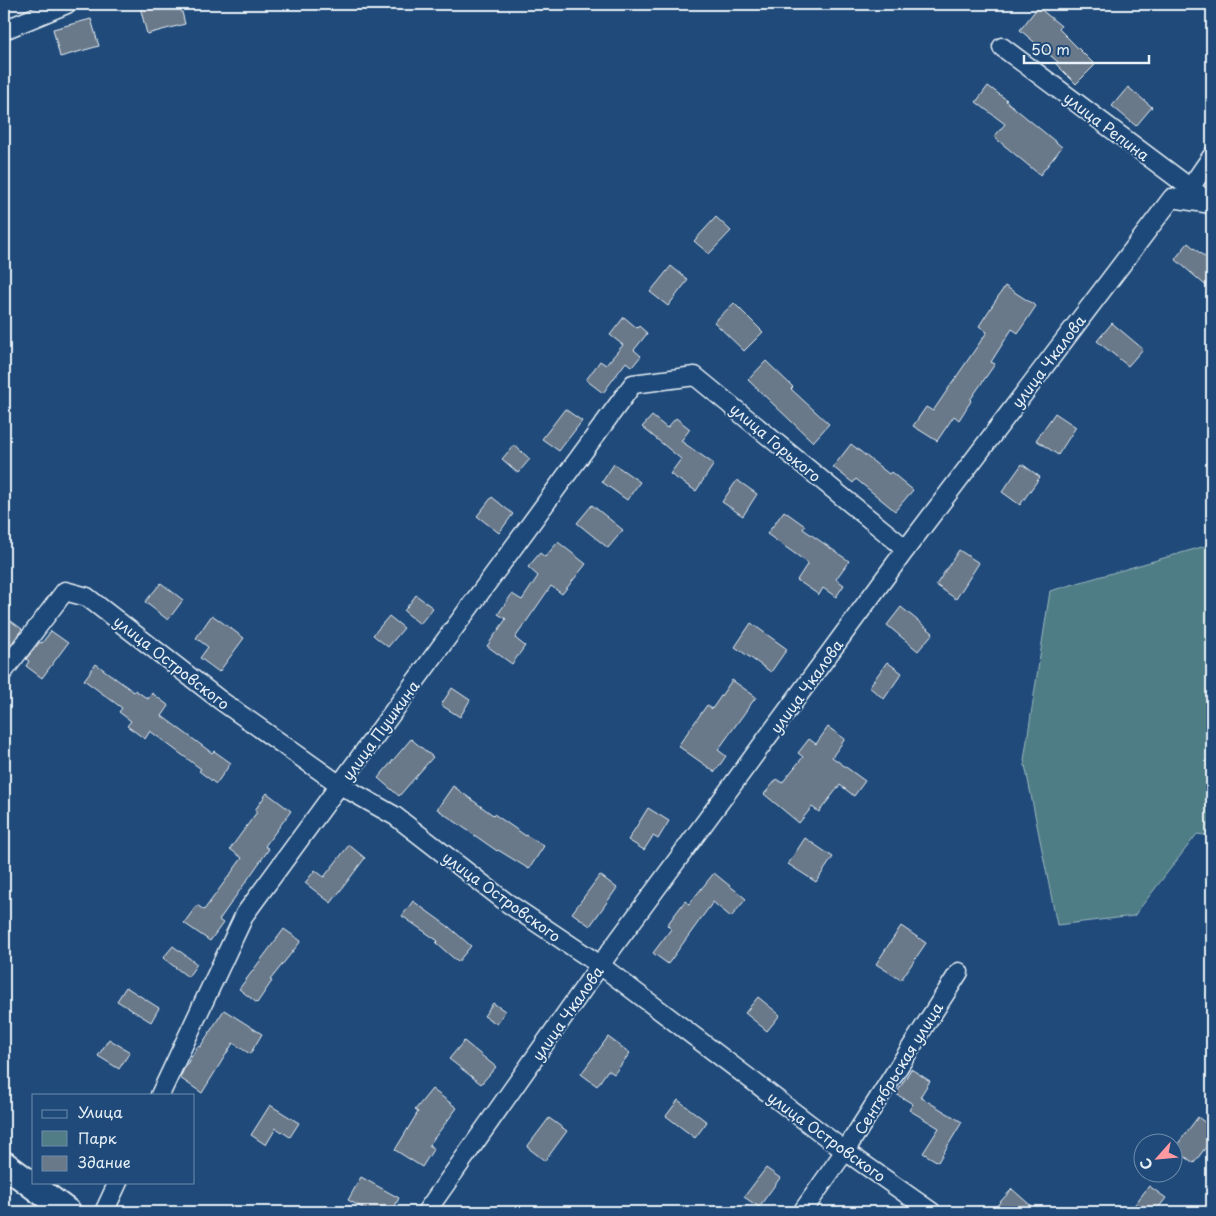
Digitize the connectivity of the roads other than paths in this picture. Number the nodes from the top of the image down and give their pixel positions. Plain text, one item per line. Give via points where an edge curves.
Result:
1 (67, 4) edge
2 (4, 30) edge
3 (1002, 47) dead end
4 (1212, 156) edge
5 (1190, 188) junction
6 (1212, 204) edge
7 (632, 384) joint
8 (906, 549) junction
9 (4, 671) edge
10 (340, 785) junction
11 (600, 965) junction
12 (959, 972) dead end
13 (160, 1094) edge
14 (845, 1151) junction
15 (4, 1164) edge
16 (117, 1184) edge
17 (68, 1212) edge
18 (104, 1212) edge
19 (426, 1212) edge
20 (802, 1212) edge
21 (932, 1212) edge

1 - 2 street
3 - 5 street, улица Репина
4 - 5 street
5 - 6 street, улица Репина
6 - 8 street, улица Чкалова via 1172,198
7 - 8 street, улица Горького via 696,376
7 - 10 street, улица Пушкина
8 - 11 street, улица Чкалова
9 - 10 street, улица Островского via 65,591 87,597 220,700
10 - 11 street, улица Островского via 395,816 506,902
10 - 13 street, улица Пушкина via 245,914
11 - 14 street, улица Островского
11 - 19 street, улица Чкалова
12 - 14 street, Сентябрьская улица
14 - 20 street, Сентябрьская улица
14 - 21 street, улица Островского
15 - 17 street
16 - 18 street

